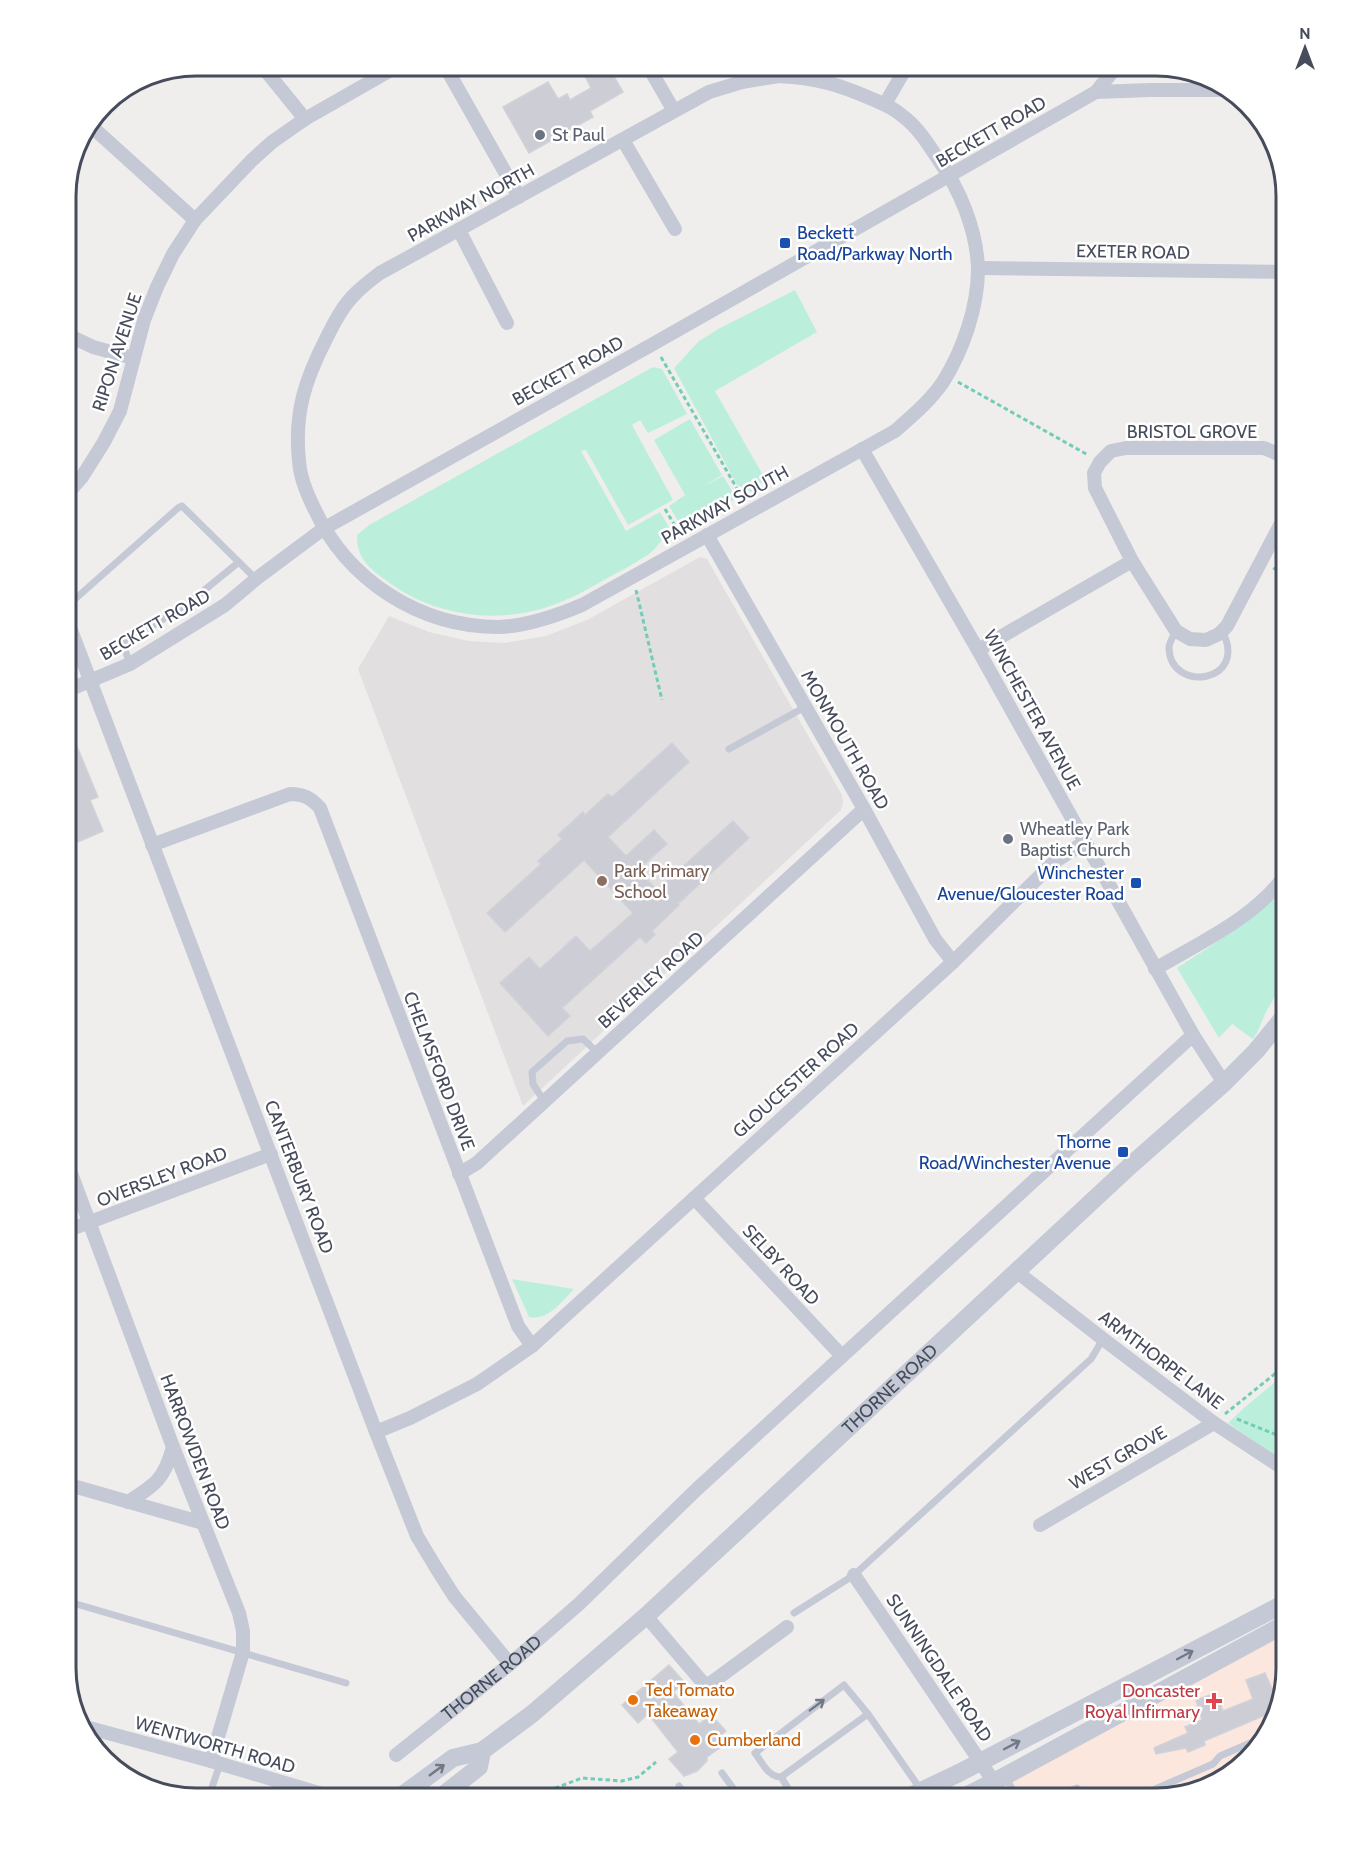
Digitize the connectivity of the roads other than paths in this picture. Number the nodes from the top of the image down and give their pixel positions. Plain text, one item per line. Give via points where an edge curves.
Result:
1 (271, 77) edge
2 (379, 77) edge
3 (451, 77) edge
4 (654, 77) edge
5 (759, 77) edge
6 (806, 77) edge
7 (901, 77) edge
8 (1108, 77) edge
9 (1212, 90) edge
10 (1095, 92) junction
11 (885, 104) junction
12 (674, 111) junction
13 (304, 120) junction
14 (96, 131) edge
15 (623, 140) junction
16 (950, 176) junction
17 (519, 197) junction
18 (195, 220) junction
19 (675, 229) dead end
20 (459, 230) junction
21 (978, 268) junction
22 (1276, 272) edge
23 (507, 323) dead end
24 (77, 339) edge
25 (133, 358) junction
26 (862, 449) junction
27 (1276, 453) edge
28 (77, 483) edge
29 (323, 529) junction
30 (1276, 533) edge
31 (707, 535) junction
32 (1132, 561) junction
33 (239, 562) junction
34 (256, 579) junction
35 (77, 598) edge
36 (1176, 631) junction
37 (1222, 631) junction
38 (77, 645) edge
39 (978, 650) junction
40 (130, 664) junction
41 (91, 682) junction
42 (77, 687) edge
43 (805, 707) junction
44 (729, 749) dead end
45 (864, 809) junction
46 (1085, 842) junction
47 (152, 845) junction
48 (1276, 886) edge
49 (952, 962) junction
50 (1155, 969) junction
51 (1276, 1029) edge
52 (1193, 1035) junction
53 (598, 1053) junction
54 (1224, 1083) junction
55 (544, 1101) junction
56 (271, 1154) junction
57 (459, 1174) junction
58 (76, 1188) edge
59 (693, 1197) junction
60 (90, 1223) junction
61 (76, 1228) edge
62 (1017, 1272) junction
63 (1103, 1340) junction
64 (532, 1346) junction
65 (842, 1356) junction
66 (1219, 1418) junction
67 (376, 1431) junction
68 (173, 1447) junction
69 (1276, 1462) edge
70 (76, 1488) edge
71 (128, 1502) junction
72 (203, 1523) junction
73 (1040, 1525) dead end
74 (854, 1575) junction
75 (76, 1604) edge
76 (794, 1613) dead end
77 (646, 1616) junction
78 (1276, 1622) edge
79 (787, 1627) dead end
80 (243, 1652) junction
81 (510, 1664) junction
82 (346, 1683) dead end
83 (868, 1714) junction
84 (94, 1729) edge
85 (1252, 1742) edge
86 (482, 1751) junction
87 (396, 1755) dead end
88 (216, 1762) junction
89 (980, 1762) junction
90 (722, 1773) dead end
91 (781, 1777) junction
92 (1000, 1779) junction
93 (210, 1788) edge
94 (302, 1788) edge
95 (412, 1788) edge
96 (452, 1788) edge
97 (733, 1788) edge
98 (788, 1788) edge
99 (916, 1788) edge
100 (933, 1788) edge
101 (982, 1788) edge
102 (1008, 1788) edge
103 (1158, 1788) edge

1 - 13 street
2 - 13 street, RIPON AVENUE
3 - 17 street
4 - 12 street
5 - 12 street, PARKWAY NORTH via 709,92
6 - 11 street, PARKWAY NORTH via 834,83
7 - 11 street
8 - 10 street, BECKETT ROAD
9 - 10 street, BECKETT ROAD
10 - 16 street, BECKETT ROAD
11 - 16 street, PARKWAY NORTH via 917,128
12 - 15 street, PARKWAY NORTH
13 - 18 street, RIPON AVENUE via 250,161
14 - 18 street
15 - 17 street, PARKWAY NORTH
15 - 19 street
16 - 21 street, PARKWAY SOUTH via 972,230
16 - 29 street, BECKETT ROAD
17 - 20 street, PARKWAY NORTH
18 - 25 street, RIPON AVENUE via 157,287
20 - 23 street
20 - 29 street, PARKWAY NORTH via 380,273 354,294 335,320 311,368 302,394 297,430 299,463 307,494
21 - 22 street, EXETER ROAD
21 - 26 street, PARKWAY SOUTH via 969,323 942,383 917,413 895,431
24 - 25 street
25 - 28 street, RIPON AVENUE via 120,411
26 - 31 street, PARKWAY SOUTH
26 - 39 street, WINCHESTER AVENUE
27 - 32 street, BRISTOL GROVE via 1264,448 1126,448 1112,452 1094,473 1095,488
29 - 31 street, PARKWAY SOUTH via 359,573 407,605 435,618 501,627 556,616 582,605
29 - 34 street, BECKETT ROAD
30 - 37 street
31 - 43 street, MONMOUTH ROAD
32 - 36 street
32 - 39 street
33 - 34 lane
33 - 35 lane via 182,506
33 - 40 lane via 186,605 126,642
34 - 40 street, BECKETT ROAD via 225,604
36 - 37 street via 1190,639 1206,640
36 - 37 lane via 1169,647 1173,663 1182,673 1196,678 1216,673 1223,666 1228,650
38 - 41 street, CANTERBURY ROAD
39 - 46 street, WINCHESTER AVENUE
40 - 41 street, BECKETT ROAD
41 - 42 street, BECKETT ROAD
41 - 47 street, CANTERBURY ROAD
43 - 44 lane
43 - 45 street, MONMOUTH ROAD
45 - 49 street, MONMOUTH ROAD via 935,939
45 - 53 street, BEVERLEY ROAD
46 - 49 street, GLOUCESTER ROAD via 1054,862
46 - 50 street, WINCHESTER AVENUE
47 - 56 street, CANTERBURY ROAD
47 - 57 street, CHELMSFORD DRIVE via 290,794 302,794 313,800 320,808
48 - 50 street via 1245,915
49 - 59 street, GLOUCESTER ROAD
50 - 52 street, WINCHESTER AVENUE
51 - 54 street, THORNE ROAD
52 - 54 street, WINCHESTER AVENUE
52 - 65 street, THORNE ROAD
53 - 55 street, BEVERLEY ROAD
53 - 55 lane via 583,1039 567,1041 532,1072 533,1084
54 - 62 street, THORNE ROAD
55 - 57 street, BEVERLEY ROAD via 477,1163
56 - 60 street, OVERSLEY ROAD
56 - 67 street, CANTERBURY ROAD
57 - 64 street, CHELMSFORD DRIVE via 518,1326
58 - 60 street, HARROWDEN ROAD
59 - 64 street, GLOUCESTER ROAD
59 - 65 street, SELBY ROAD
60 - 61 street, OVERSLEY ROAD
60 - 68 street, HARROWDEN ROAD
62 - 63 street, ARMTHORPE LANE
62 - 77 street, THORNE ROAD
63 - 66 street, ARMTHORPE LANE
63 - 74 lane via 1090,1359
64 - 67 street via 477,1384
65 - 81 street, THORNE ROAD
66 - 69 street, ARMTHORPE LANE
66 - 73 street, WEST GROVE
67 - 81 street, CANTERBURY ROAD via 417,1536 454,1596
68 - 71 street via 162,1476
68 - 72 street, HARROWDEN ROAD
70 - 71 street
71 - 72 street
72 - 80 street, HARROWDEN ROAD via 239,1613
74 - 76 lane
74 - 89 street, SUNNINGDALE ROAD
75 - 80 lane
77 - 79 street via 704,1684 711,1683
77 - 86 street, THORNE ROAD via 532,1714
89 -> 78 street
78 - 92 street
80 - 82 lane
80 - 88 street, HARROWDEN ROAD
81 - 87 street, THORNE ROAD
83 - 91 lane
91 -> 83 lane via 771,1774 755,1753 844,1685
83 - 99 lane
84 - 88 street, WENTWORTH ROAD
85 - 103 lane
95 -> 86 street, THORNE ROAD via 453,1758
86 - 96 street, THORNE ROAD via 480,1767
88 - 93 lane
88 - 94 street, WENTWORTH ROAD
89 - 92 street, SUNNINGDALE ROAD
89 - 100 street
90 - 97 lane
91 - 98 lane
92 - 101 street
92 - 102 lane

